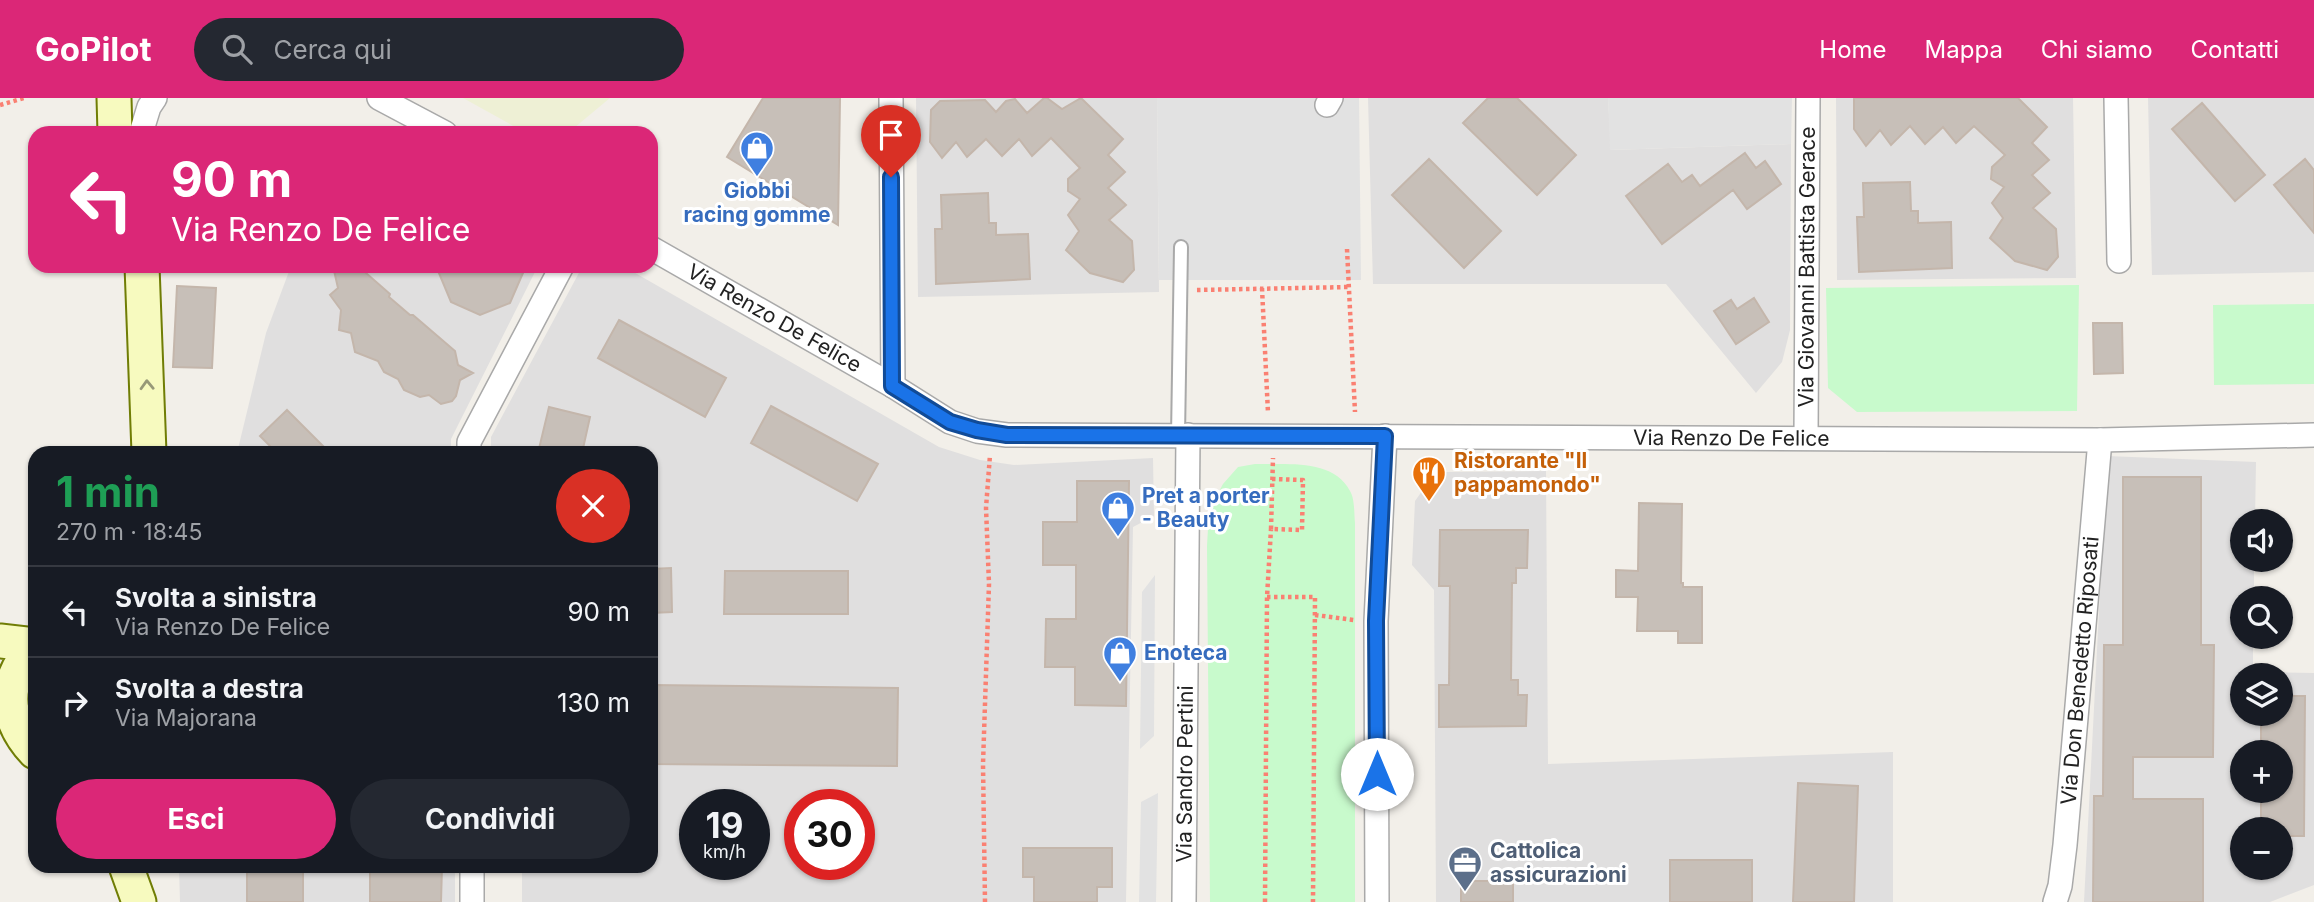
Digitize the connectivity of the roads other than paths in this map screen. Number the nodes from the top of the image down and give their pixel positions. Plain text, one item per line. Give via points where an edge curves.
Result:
1 (114, 98) edge
2 (137, 98) edge
3 (155, 98) edge
4 (379, 98) edge
5 (891, 98) edge
6 (1808, 98) edge
7 (2116, 98) edge
8 (115, 126) edge
9 (139, 126) edge
10 (142, 126) edge
11 (432, 126) edge
12 (1181, 247) dead end
13 (658, 252) edge
14 (2119, 261) dead end
15 (120, 273) edge
16 (142, 273) edge
17 (558, 273) edge
18 (892, 386) junction
19 (2314, 435) edge
20 (1183, 436) junction
21 (1385, 436) junction
22 (1806, 438) junction
23 (2100, 440) junction
24 (127, 446) edge
25 (149, 446) edge
26 (469, 446) edge
27 (0, 641) edge
28 (28, 644) edge
29 (28, 653) edge
30 (6, 701) edge
31 (28, 745) edge
32 (105, 873) edge
33 (129, 873) edge
34 (472, 873) edge
35 (115, 902) edge
36 (139, 902) edge
37 (472, 902) edge
38 (1184, 902) edge
39 (1377, 902) edge
40 (2055, 902) edge

1 - 8 street
2 - 9 street
3 - 10 street
4 - 11 street
5 - 18 street
6 - 22 street, Via Giovanni Battista Gerace
7 - 14 street
12 - 20 lane
13 - 18 street, Via Renzo De Felice
15 - 24 street
25 -> 16 street
17 - 26 street
18 - 20 street, Via Renzo De Felice via 950,422 991,433
19 - 23 street, Via Renzo De Felice
20 - 21 street, Via Renzo De Felice
20 - 38 street, Via Sandro Pertini
21 - 22 street, Via Renzo De Felice
21 - 39 street via 1376,621
22 - 23 street, Via Renzo De Felice
23 - 40 street, Via Don Benedetto Riposati via 2065,845
27 - 28 street
29 - 30 street
30 - 31 street
32 - 35 street
33 - 36 street
34 - 37 street

